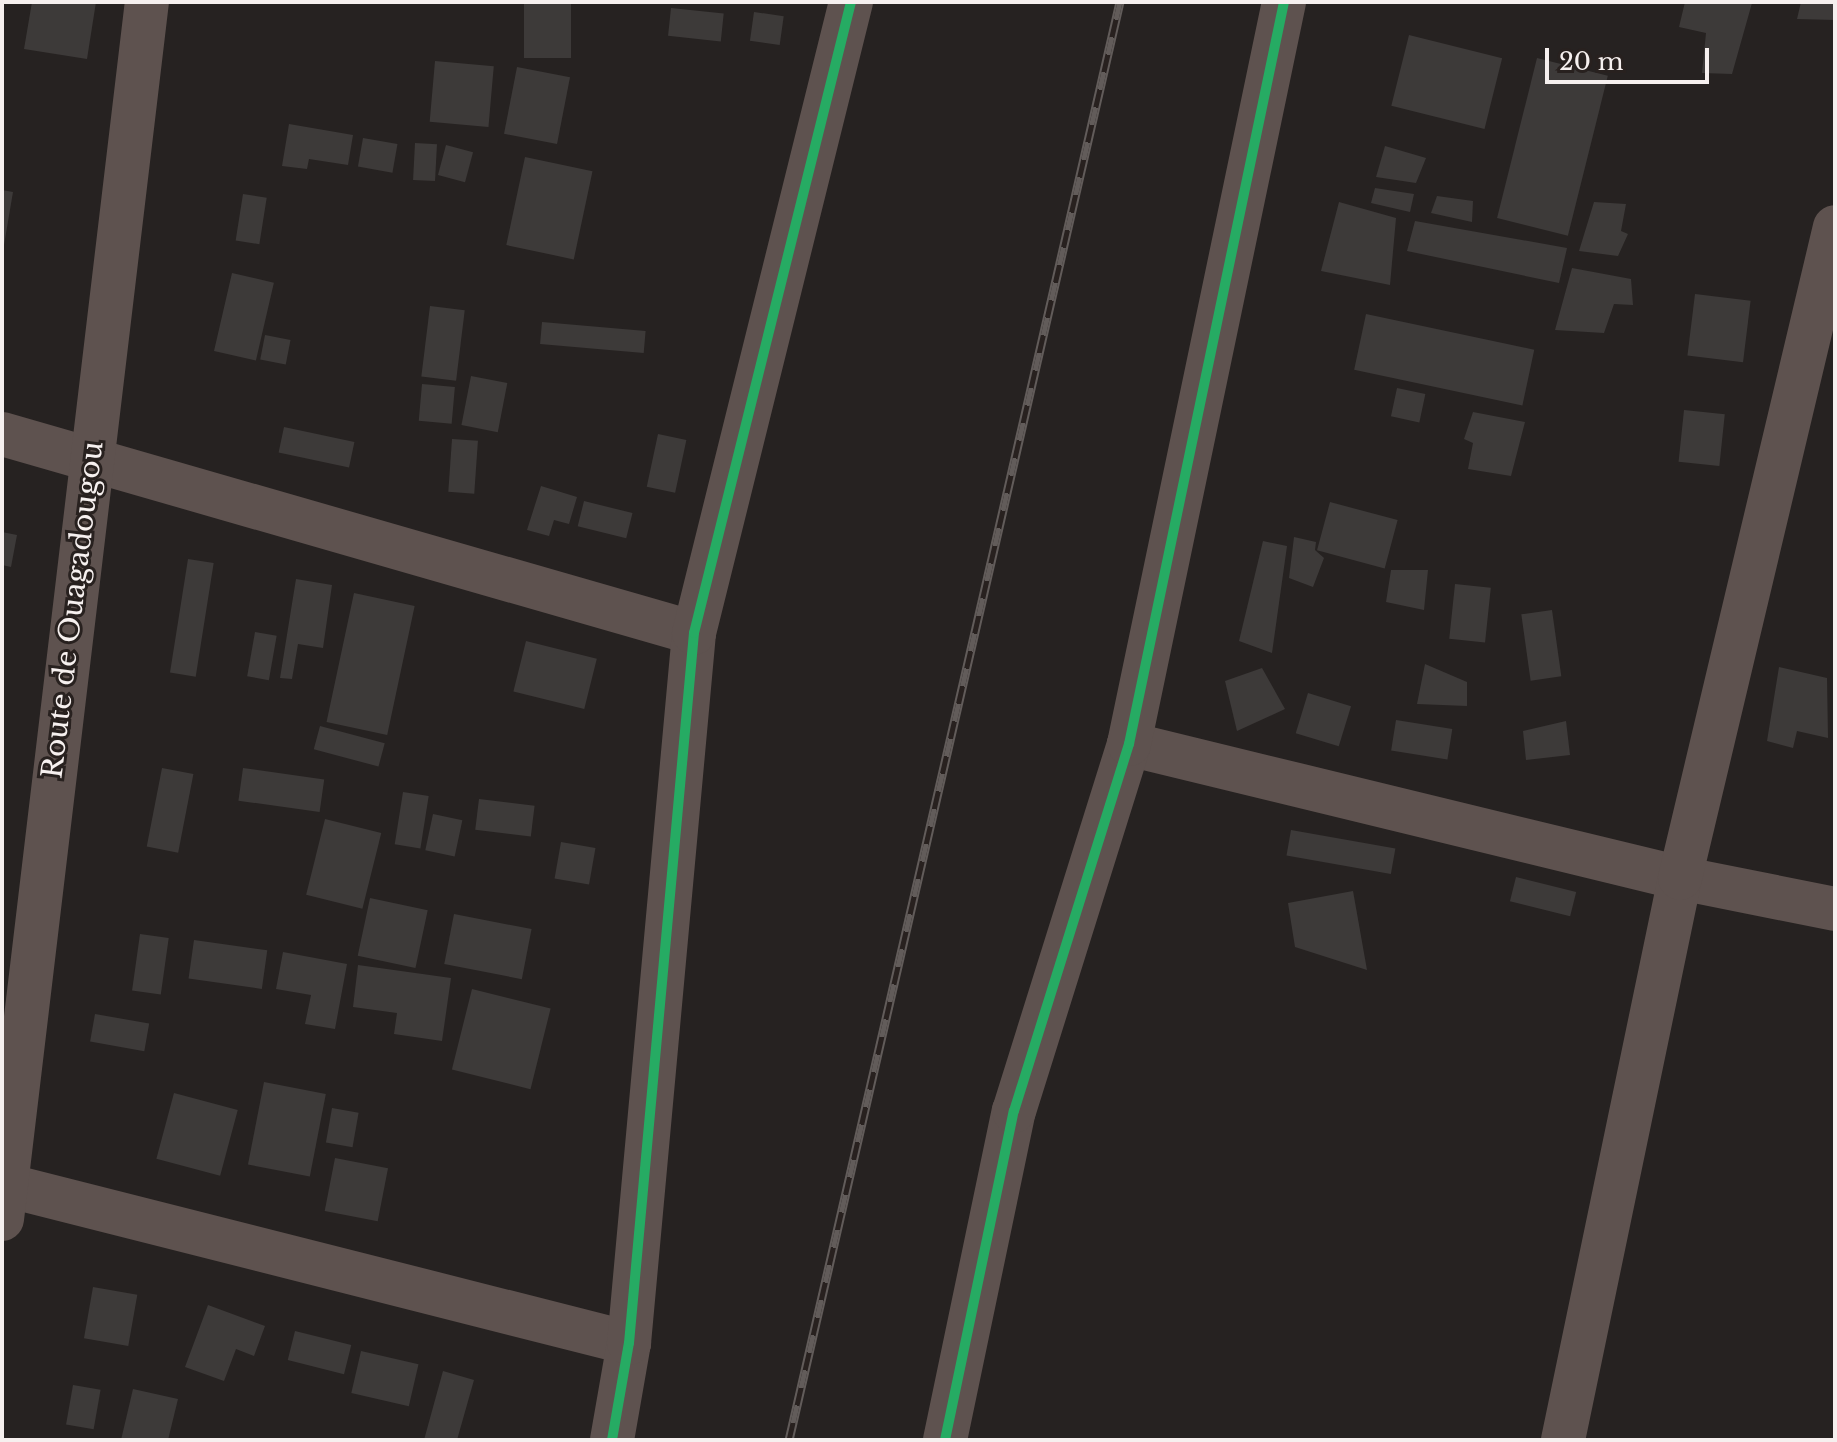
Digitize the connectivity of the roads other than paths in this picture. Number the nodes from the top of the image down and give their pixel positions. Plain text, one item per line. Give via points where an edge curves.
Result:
1 (147, 2) edge
2 (851, 2) edge
3 (1284, 2) edge
4 (1835, 227) edge
5 (2, 434) edge
6 (91, 456) junction
7 (694, 633) junction
8 (1129, 744) junction
9 (1680, 878) junction
10 (1835, 909) edge
11 (4, 1196) edge
12 (629, 1343) junction
13 (612, 1440) edge
14 (945, 1440) edge
15 (1563, 1440) edge

1 - 6 street, Route de Ouagadougou
2 - 7 street
3 - 8 street
4 - 9 street
5 - 6 street
6 - 7 street
6 - 11 street, Route de Ouagadougou
7 - 12 street
8 - 9 street
8 - 14 street via 1014,1111
9 - 10 street
9 - 15 street
11 - 12 street
12 - 13 street

